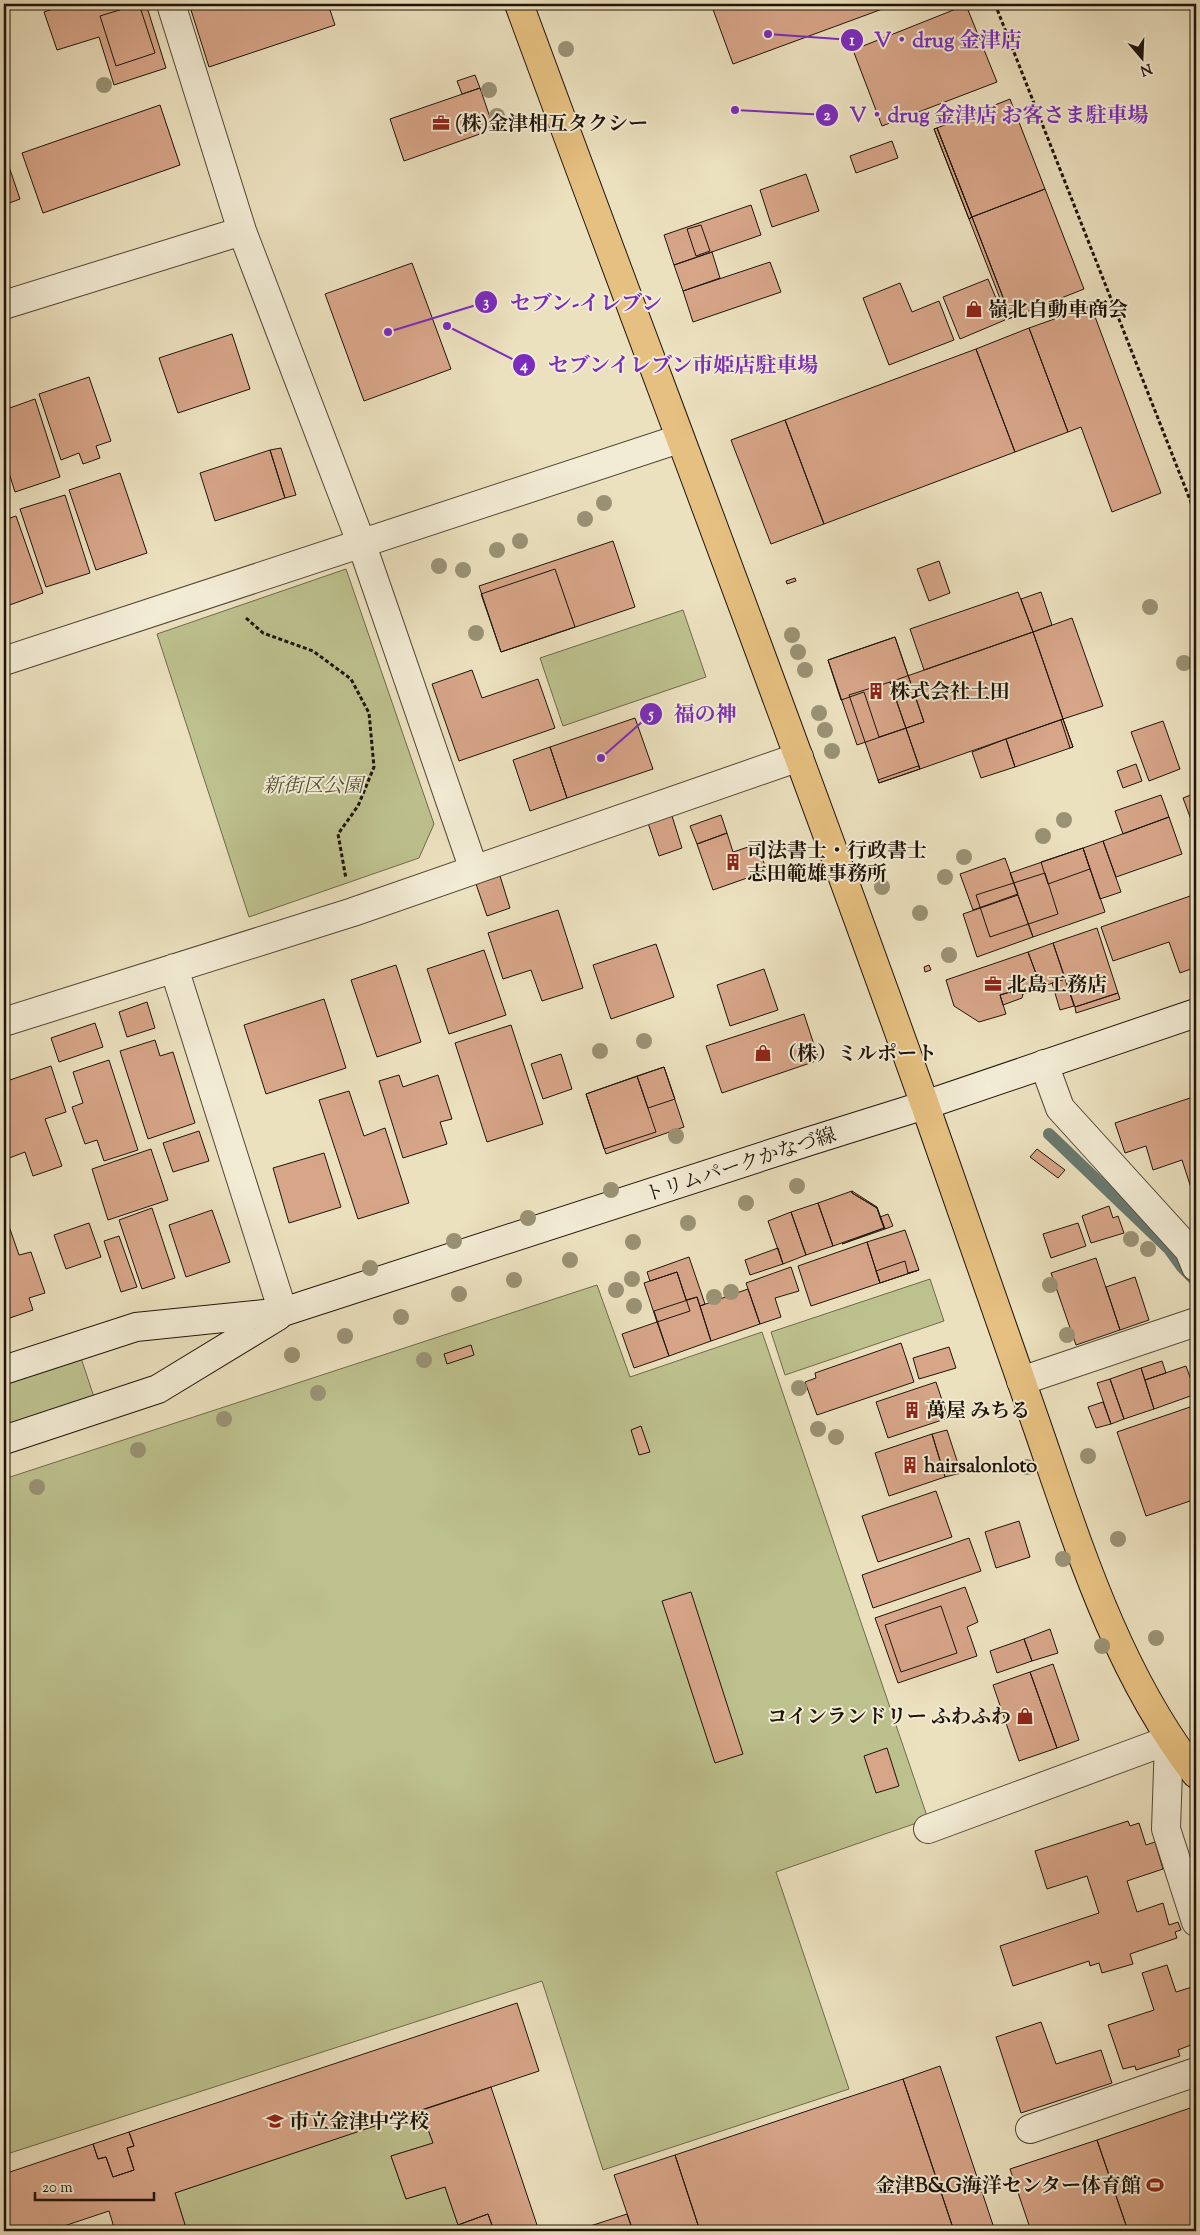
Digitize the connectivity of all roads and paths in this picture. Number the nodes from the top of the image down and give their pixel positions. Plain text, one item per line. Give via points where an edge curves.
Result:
1 (171, 4) edge
2 (519, 4) edge
3 (995, 4) edge
4 (242, 231) junction
5 (4, 305) edge
6 (680, 439) junction
7 (1196, 515) edge
8 (362, 545) junction
9 (244, 613) dead end
10 (4, 662) edge
11 (799, 757) junction
12 (474, 870) junction
13 (353, 912) junction
14 (174, 968) junction
15 (1196, 1013) edge
16 (4, 1022) edge
17 (1044, 1064) junction
18 (925, 1105) junction
19 (1196, 1267) edge
20 (283, 1312) junction
21 (1196, 1322) edge
22 (4, 1370) edge
23 (1022, 1381) junction
24 (4, 1440) edge
25 (1169, 1740) junction
26 (1196, 1774) edge
27 (928, 1828) dead end
28 (1196, 1922) edge
29 (1196, 2072) edge
30 (1030, 2129) dead end

1 - 4 street
2 - 6 main road
3 - 7 path
4 - 5 street
4 - 8 street
6 - 8 street
6 - 11 main road
8 - 10 street
8 - 12 street
9 - 13 path via 247,620 263,632 313,651 351,678 369,713 374,767 358,806 338,834
11 - 12 street
11 - 18 main road
12 - 13 street
13 - 14 street
14 - 16 street
14 - 20 street
15 - 17 street, トリムパークかなづ線
17 - 18 street, トリムパークかなづ線
17 - 19 street via 1060,1108 1189,1250
18 - 20 street, トリムパークかなづ線
18 - 23 main road
20 - 22 street, トリムパークかなづ線 via 136,1327
20 - 24 street, トリムパークかなづ線 via 158,1389
21 - 23 street
23 - 25 main road via 1076,1541 1140,1689
25 - 26 main road
25 - 27 street
25 - 28 street via 1166,1829
29 - 30 street

